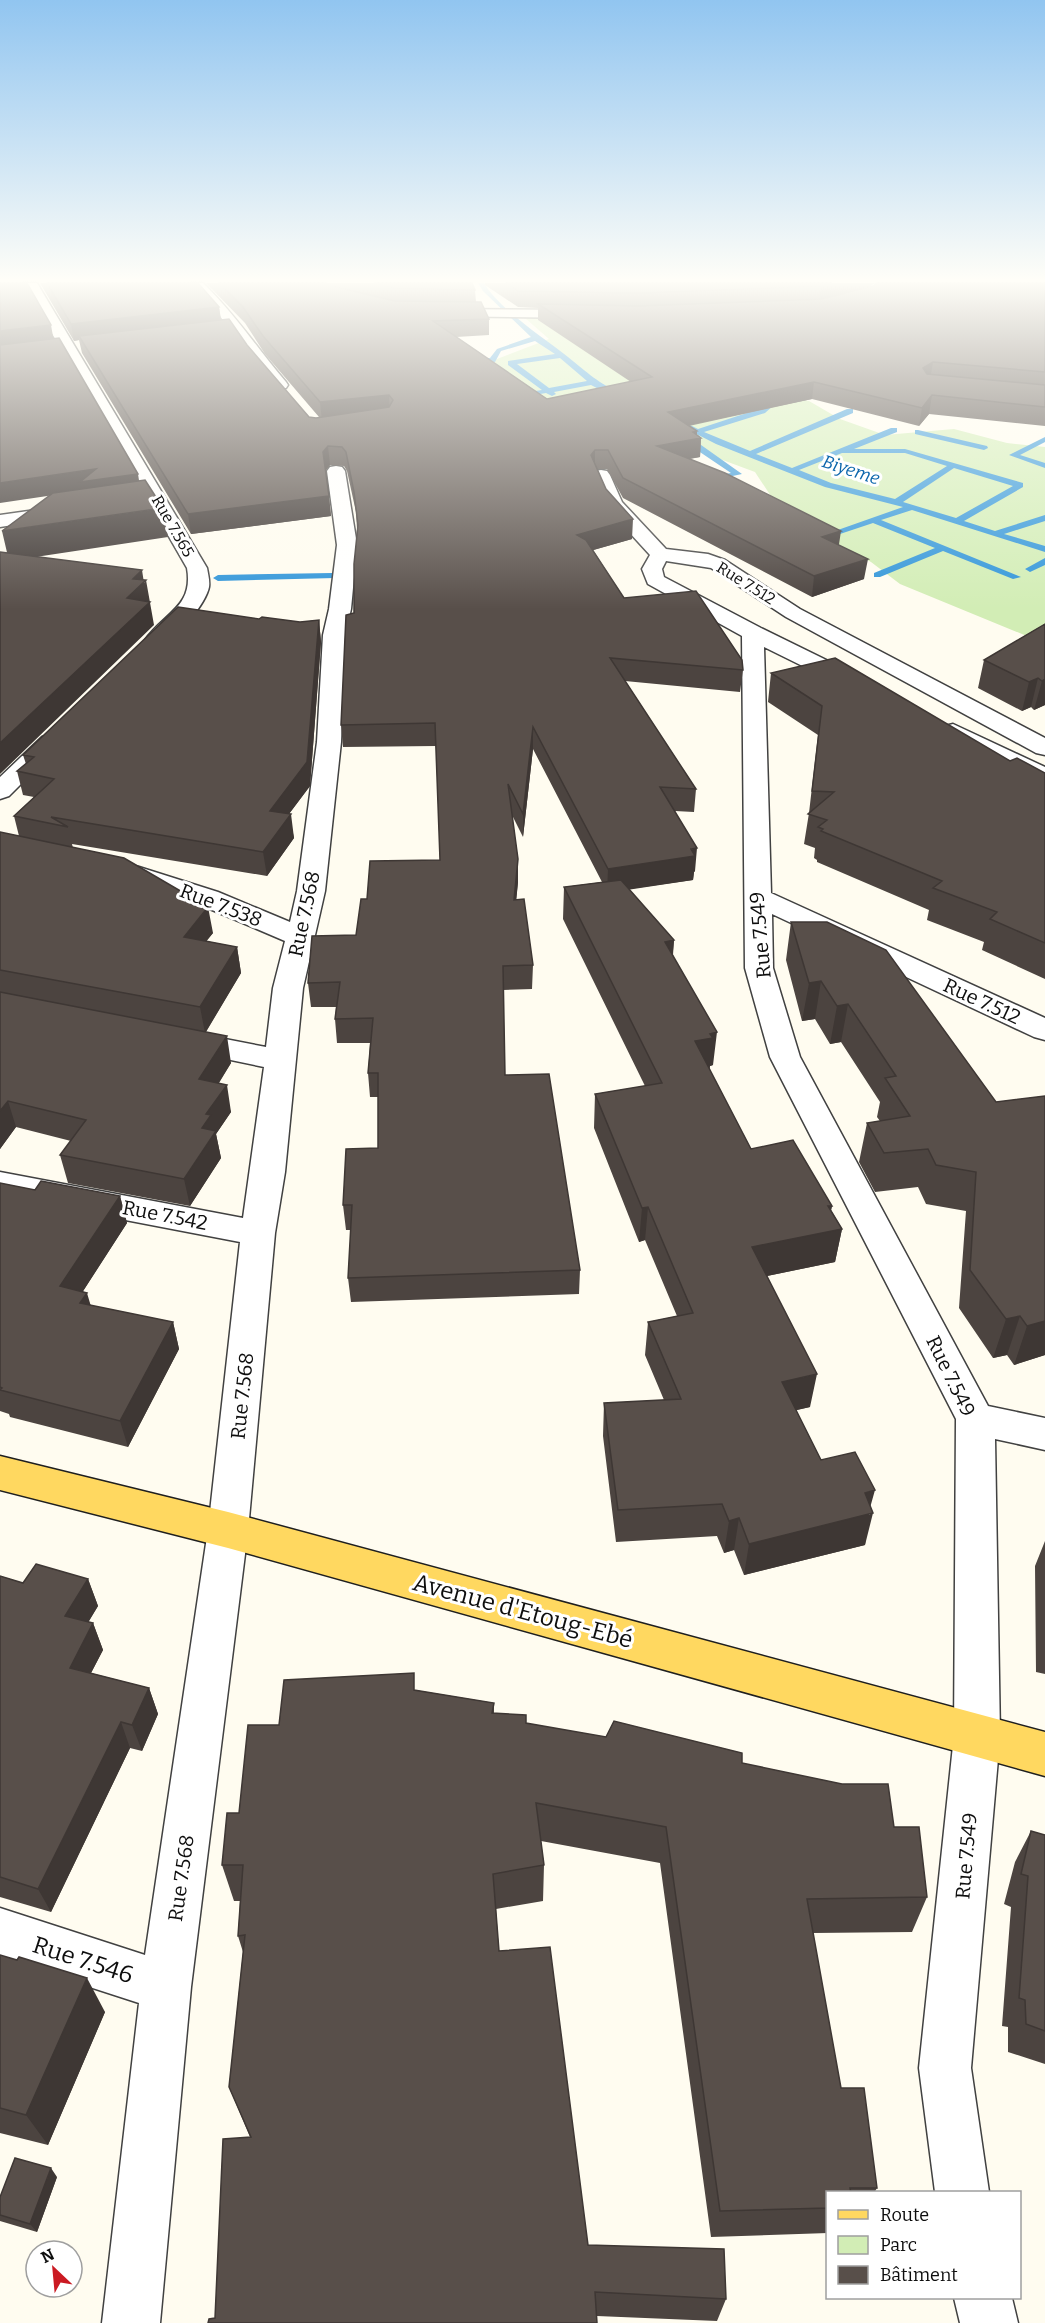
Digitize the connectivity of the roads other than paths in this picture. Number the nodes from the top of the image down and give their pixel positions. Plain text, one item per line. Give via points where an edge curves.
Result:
1 (94, 391) edge
2 (336, 471) dead end
3 (601, 475) edge
4 (159, 499) junction
5 (136, 502) edge
6 (79, 510) edge
7 (0, 521) edge
8 (660, 554) junction
9 (176, 620) junction
10 (199, 622) edge
11 (753, 633) junction
12 (142, 653) edge
13 (878, 694) edge
14 (930, 720) edge
15 (67, 726) edge
16 (1045, 748) edge
17 (1045, 777) edge
18 (0, 791) edge
19 (104, 868) edge
20 (756, 896) junction
21 (300, 937) junction
22 (1045, 1030) edge
23 (152, 1035) edge
24 (281, 1060) junction
25 (0, 1184) edge
26 (258, 1233) junction
27 (975, 1419) junction
28 (1045, 1434) edge
29 (0, 1473) edge
30 (228, 1530) junction
31 (977, 1736) junction
32 (1045, 1754) edge
33 (0, 1933) edge
34 (166, 1987) junction
35 (962, 2191) edge
36 (983, 2299) edge
37 (132, 2323) edge
38 (989, 2323) edge

1 - 4 street, Rue 7.565
2 - 21 street, Rue 7.568 via 347,545 323,634 329,742 311,891
3 - 8 street via 614,504
4 - 5 street
4 - 9 street, Rue 7.565 via 197,568 200,585
6 - 7 street
8 - 11 street, Rue 7.512 via 652,569 655,580
8 - 16 street, Rue 7.512 via 718,564 793,613
9 - 10 street
9 - 12 street, Rue 7.565
11 - 13 street, Rue 7.512
11 - 20 street, Rue 7.549
14 - 17 street
15 - 18 street
19 - 21 street, Rue 7.538 via 208,898
20 - 22 street, Rue 7.512
20 - 27 street, Rue 7.549 via 759,968 785,1057
21 - 24 street, Rue 7.568 via 288,988
23 - 24 street
24 - 26 street, Rue 7.568
25 - 26 street, Rue 7.542
26 - 30 street, Rue 7.568
27 - 28 street
27 - 31 street, Rue 7.549
29 - 30 main road, Avenue d'Etoug-Ebé
30 - 31 main road, Avenue d'Etoug-Ebé
30 - 34 street, Rue 7.568
31 - 32 main road, Avenue d'Etoug-Ebé
31 - 35 street, Rue 7.549 via 945,2068
33 - 34 street, Rue 7.546
34 - 37 street, Rue 7.568
36 - 38 street

